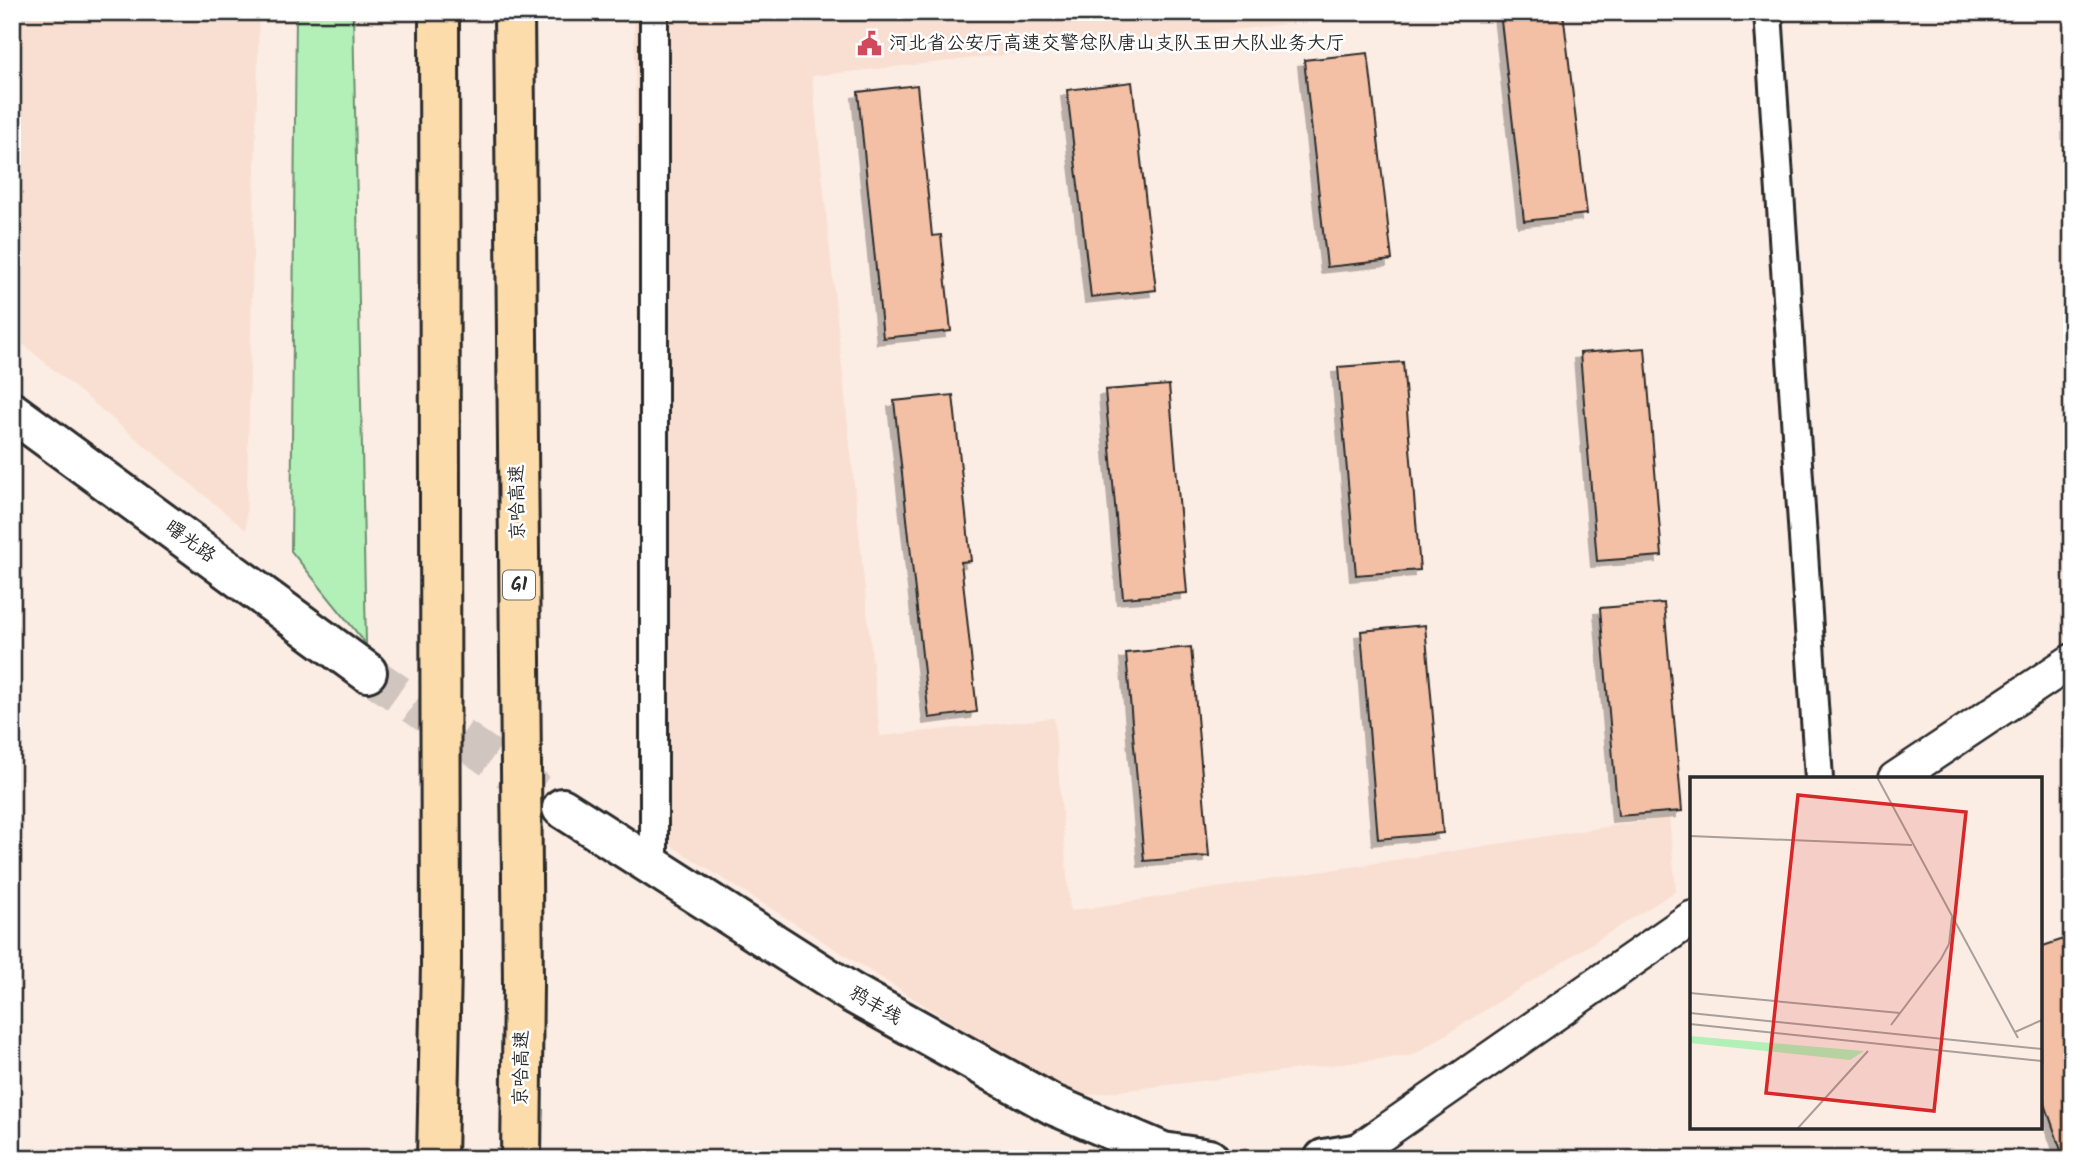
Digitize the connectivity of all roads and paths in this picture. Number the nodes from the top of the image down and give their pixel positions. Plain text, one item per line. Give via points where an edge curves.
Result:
1 (439, 12) edge
2 (654, 12) edge
3 (1768, 12) edge
4 (514, 15) edge
5 (12, 412) edge
6 (2072, 661) edge
7 (367, 672) tunnel mouth
8 (1819, 777) edge
9 (1898, 777) edge
10 (562, 808) tunnel mouth
11 (654, 866) junction
12 (1690, 919) edge
13 (1342, 1157) edge
14 (437, 1159) edge
15 (521, 1159) edge
16 (1209, 1159) edge

1 - 14 highway via 441,965
2 - 11 street
3 - 8 street
4 - 15 highway, 京哈高速 / G1
5 - 7 main road, 曙光路
6 - 9 street
10 - 11 main road, 鸦丰线
11 - 16 main road, 鸦丰线 via 850,992 1053,1105 1163,1152
12 - 13 street

